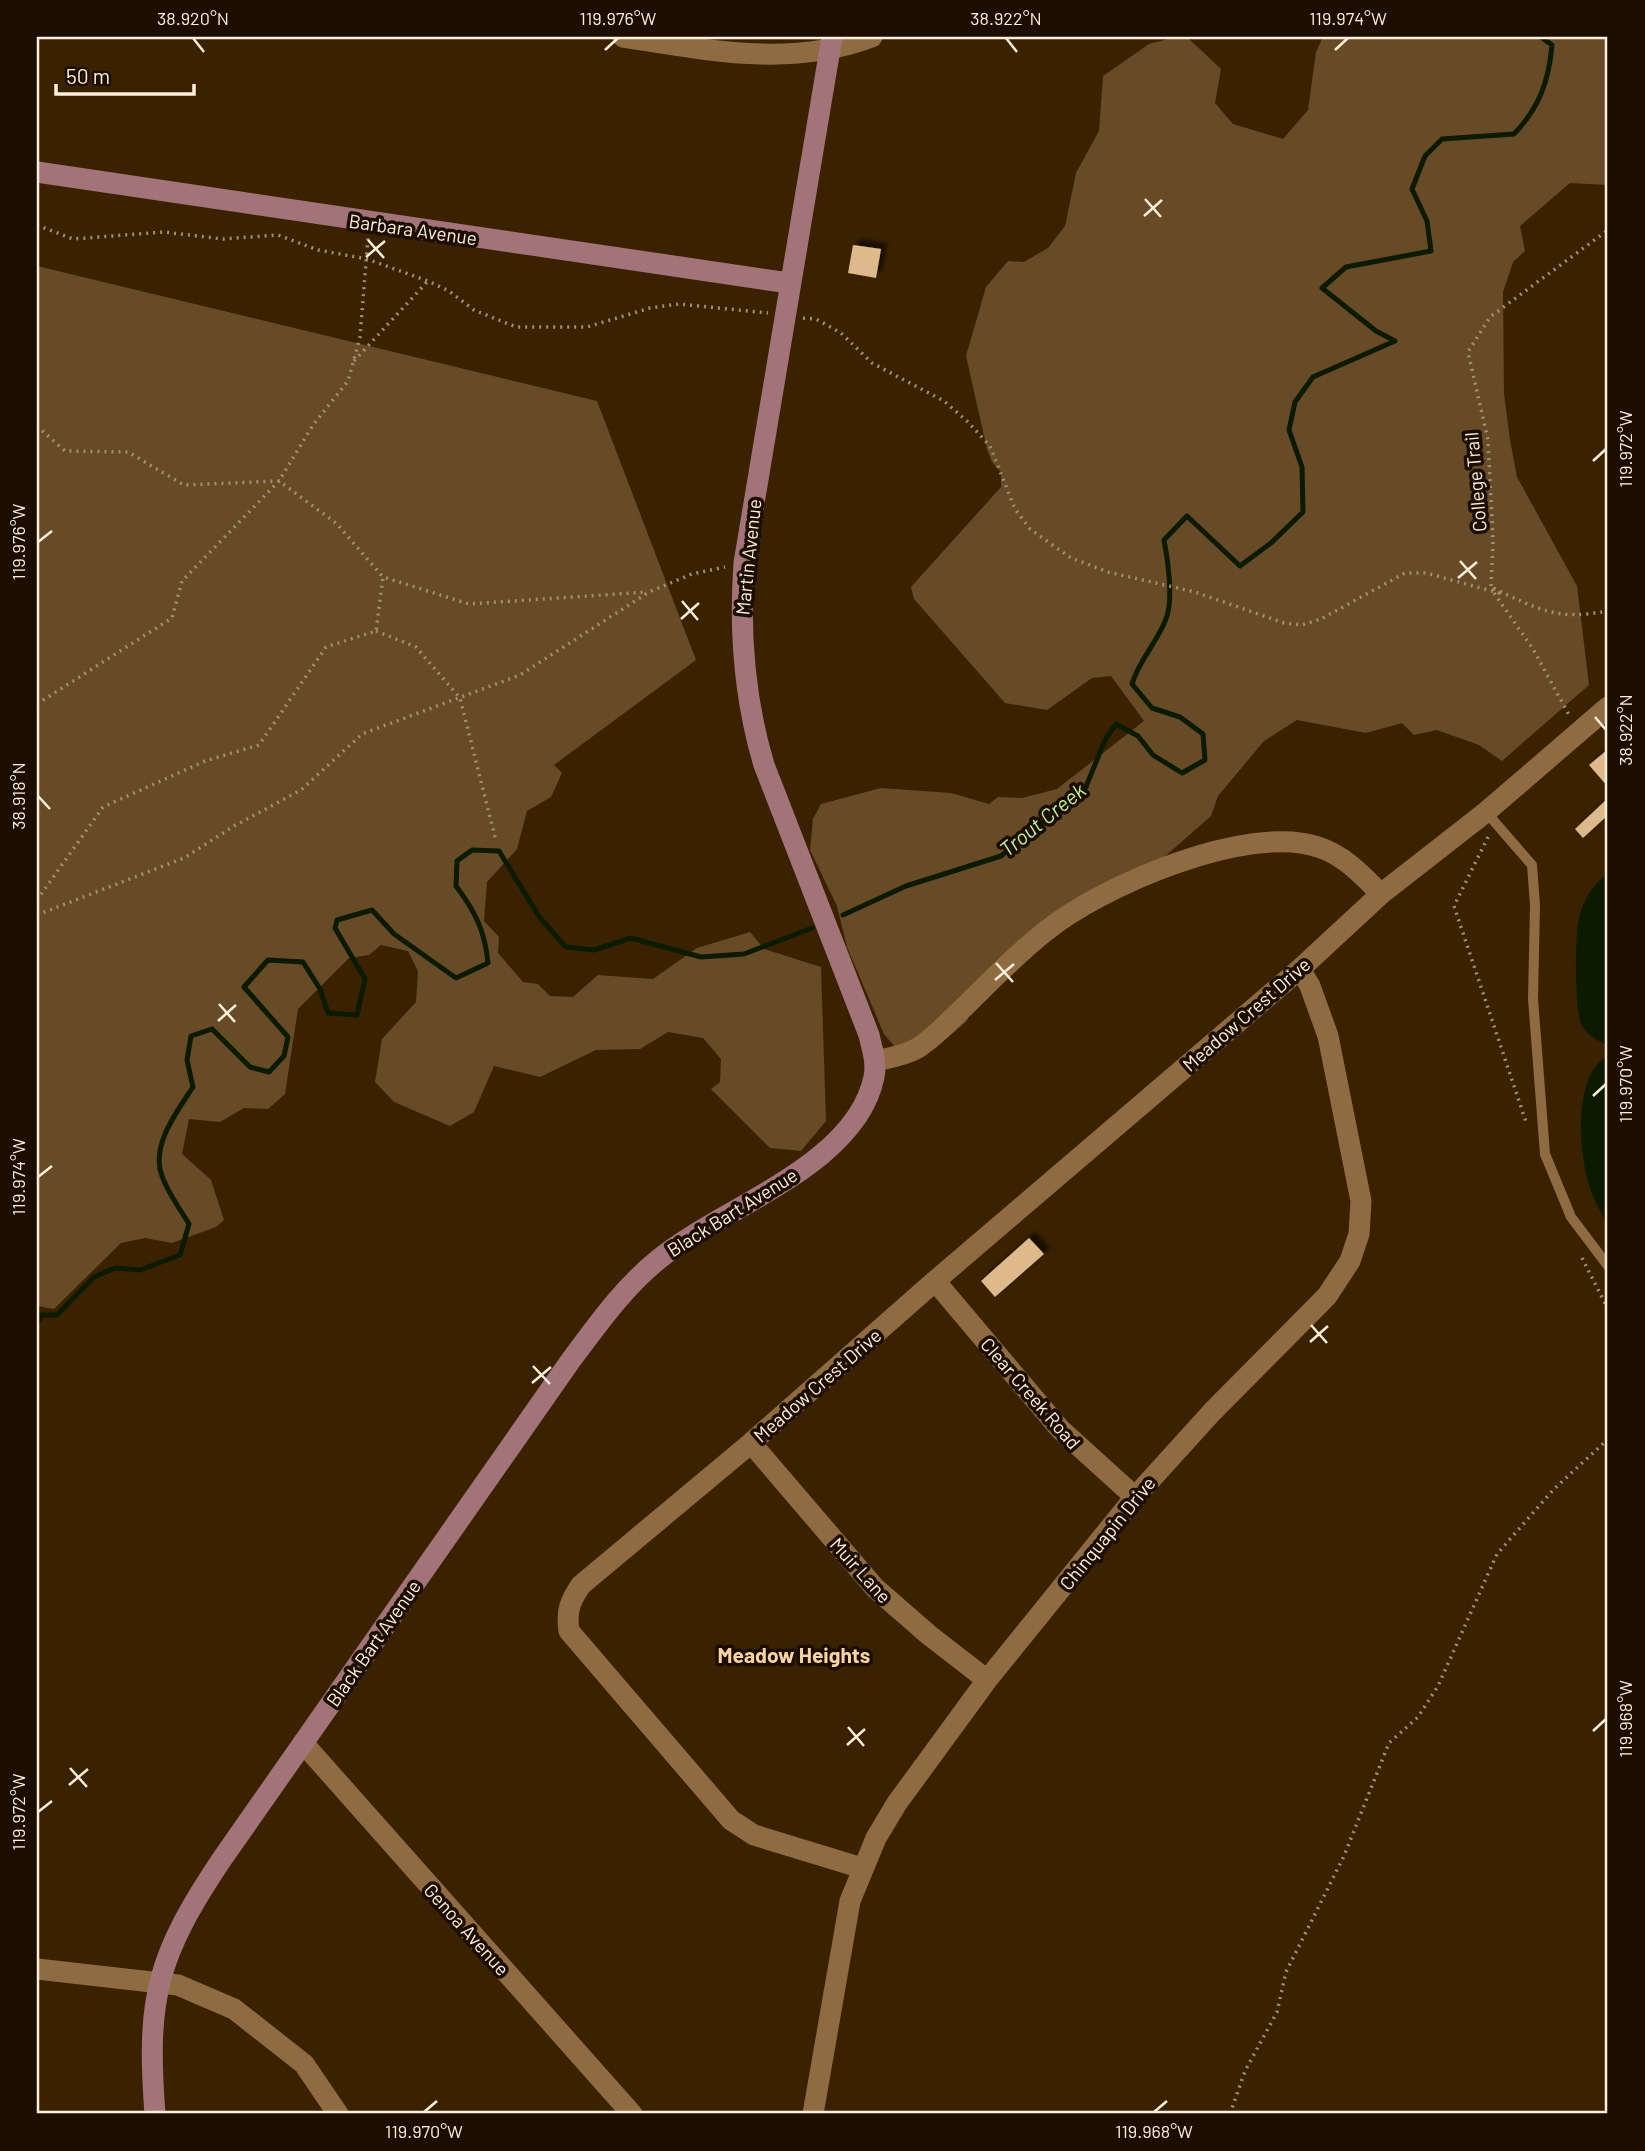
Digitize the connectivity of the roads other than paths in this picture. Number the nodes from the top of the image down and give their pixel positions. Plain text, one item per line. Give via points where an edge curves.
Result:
1 (623, 37) edge
2 (872, 37) edge
3 (831, 43) edge
4 (37, 172) edge
5 (789, 283) junction
6 (1608, 706) edge
7 (1490, 817) junction
8 (1381, 894) junction
9 (1300, 969) junction
10 (875, 1061) junction
11 (1608, 1266) edge
12 (935, 1281) junction
13 (751, 1443) junction
14 (1135, 1497) junction
15 (987, 1680) junction
16 (303, 1743) junction
17 (862, 1868) junction
18 (37, 1969) edge
19 (159, 1982) junction
20 (155, 2114) edge
21 (338, 2114) edge
22 (632, 2114) edge
23 (813, 2114) edge

1 - 3 street via 748,56 787,56
2 - 3 street
3 - 5 street, Martin Avenue
4 - 5 street, Barbara Avenue
5 - 10 street, Martin Avenue via 744,563 742,644 752,723 780,807 859,1002
6 - 7 street, Meadow Crest Drive
7 - 8 street, Meadow Crest Drive
7 - 11 lane via 1532,865 1533,999 1545,1154 1571,1217
8 - 9 street, Meadow Crest Drive
8 - 10 street via 1354,867 1317,846 1273,840 1227,848 1121,887 1065,916 935,1035 900,1056
9 - 12 street, Meadow Crest Drive
9 - 14 street, Chinquapin Drive via 1328,1036 1360,1201 1359,1234 1350,1261 1327,1296
10 - 16 street, Black Bart Avenue via 869,1094 843,1134 801,1169 677,1245 616,1302
12 - 13 street, Meadow Crest Drive
12 - 14 street, Clear Creek Road via 1060,1429
13 - 15 street, Muir Lane via 875,1588
13 - 17 street, Meadow Crest Drive via 581,1585 566,1614 569,1631 732,1820 754,1835
14 - 15 street, Chinquapin Drive
15 - 17 street, Chinquapin Drive via 897,1803
16 - 19 street, Black Bart Avenue via 200,1892 166,1955
16 - 22 street, Genoa Avenue
17 - 23 street, Chinquapin Drive via 850,1901
18 - 19 street
19 - 20 street, Black Bart Avenue via 151,2026
19 - 21 street via 207,1996 258,2025 304,2064

